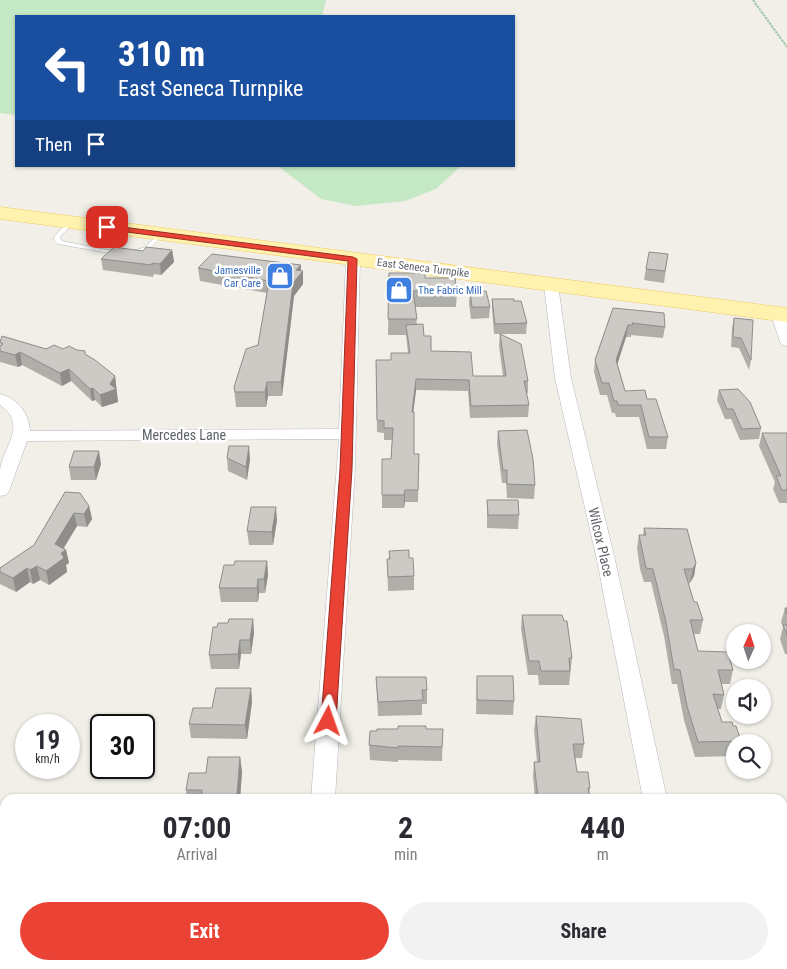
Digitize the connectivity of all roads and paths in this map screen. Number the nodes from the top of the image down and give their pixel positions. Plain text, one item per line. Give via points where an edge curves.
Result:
1 (753, 0) edge
2 (787, 48) edge
3 (0, 213) edge
4 (353, 259) junction
5 (551, 285) junction
6 (783, 315) edge
7 (787, 342) edge
8 (0, 399) edge
9 (346, 434) junction
10 (21, 436) junction
11 (0, 491) edge
12 (323, 794) edge
13 (654, 794) edge

1 - 2 path
3 - 4 main road, East Seneca Turnpike
4 - 5 main road, East Seneca Turnpike
4 - 9 street
5 - 6 main road, East Seneca Turnpike
5 - 13 street, Wilcox Place via 563,378 606,560
6 - 7 street
8 - 10 street via 19,413
9 - 10 street, Mercedes Lane
9 - 12 street
10 - 11 street

